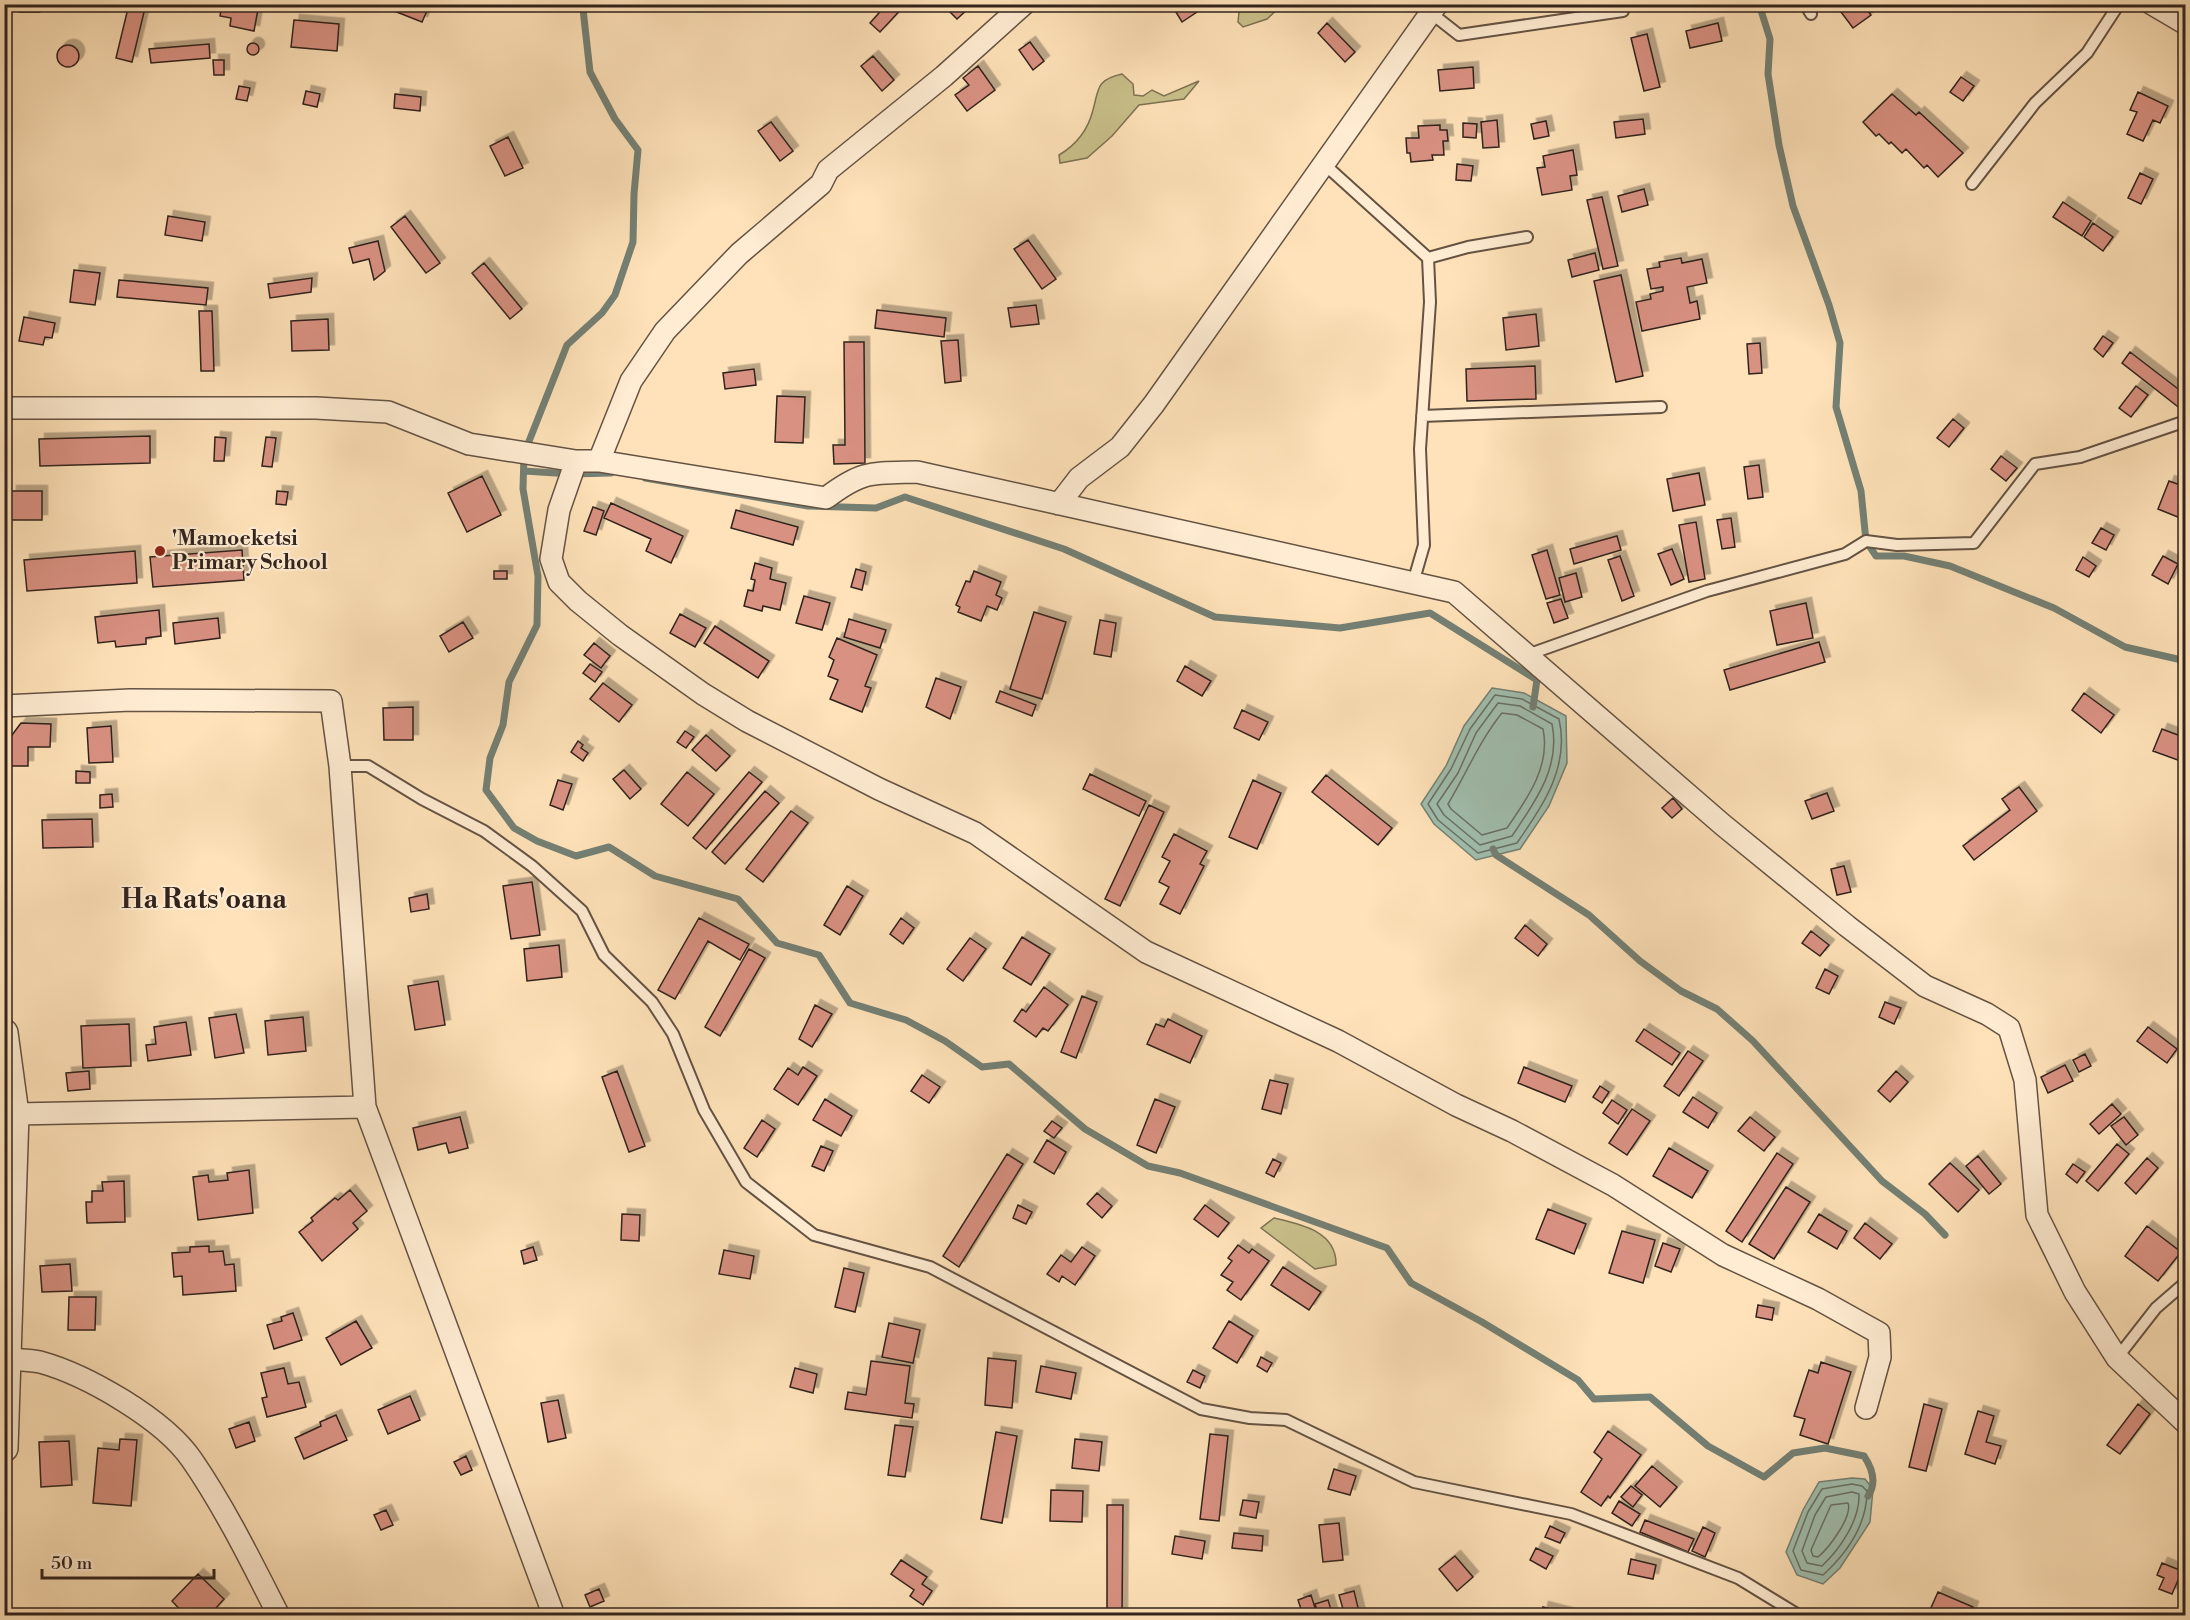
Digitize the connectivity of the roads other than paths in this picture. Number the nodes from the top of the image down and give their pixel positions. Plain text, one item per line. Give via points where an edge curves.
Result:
1 (1024, 4) edge
2 (2120, 4) edge
3 (2152, 4) edge
4 (1434, 9) edge
5 (1623, 12) dead end
6 (2186, 24) edge
7 (1323, 163) junction
8 (1972, 184) dead end
9 (1527, 237) dead end
10 (1428, 258) junction
11 (1661, 407) dead end
12 (4, 408) edge
13 (1422, 416) junction
14 (2186, 420) edge
15 (576, 461) junction
16 (599, 461) junction
17 (1059, 504) junction
18 (1413, 583) junction
19 (1527, 655) junction
20 (4, 706) edge
21 (340, 766) junction
22 (4, 1033) edge
23 (365, 1107) junction
24 (15, 1114) junction
25 (2186, 1282) edge
26 (2117, 1358) junction
27 (8, 1359) junction
28 (1866, 1408) dead end
29 (2186, 1423) edge
30 (4, 1448) edge
31 (279, 1616) edge
32 (554, 1616) edge
33 (1800, 1616) edge

1 - 16 street via 944,76 828,170 821,184 739,254 665,331 631,381
2 - 8 lane via 2087,53 2035,103
3 - 6 street
4 - 5 lane via 1459,34
4 - 7 street
7 - 10 lane
7 - 17 street via 1154,404 1120,447 1079,478
9 - 10 lane
10 - 13 lane via 1430,302
11 - 13 lane
12 - 15 street via 316,408 388,412 468,444
13 - 18 lane via 1424,545
14 - 19 lane via 2080,457 2035,464 1974,543 1866,541 1845,554 1707,591
15 - 16 street
15 - 28 street via 559,510 551,559 559,582 620,635 747,721 975,833 1146,952 1338,1041 1512,1131 1613,1185 1723,1255 1818,1299 1879,1333 1880,1357
16 - 17 street via 826,498 847,482 868,473 917,472
17 - 18 street
18 - 19 street via 1454,592
19 - 26 street via 1723,825 1847,926 1925,986 2009,1028 2025,1080 2037,1215 2075,1292
20 - 21 street via 130,700 331,701
21 - 23 street
21 - 33 lane via 368,766 484,831 532,866 582,911 604,954 652,1002 673,1034 704,1110 746,1182 814,1235 930,1267 1201,1409 1286,1420 1414,1482 1572,1514 1738,1578
22 - 24 street
23 - 24 street
23 - 32 street
24 - 27 street
25 - 26 lane via 2156,1308
26 - 29 street
27 - 30 street
27 - 31 street via 38,1362 106,1390 159,1428 191,1458

